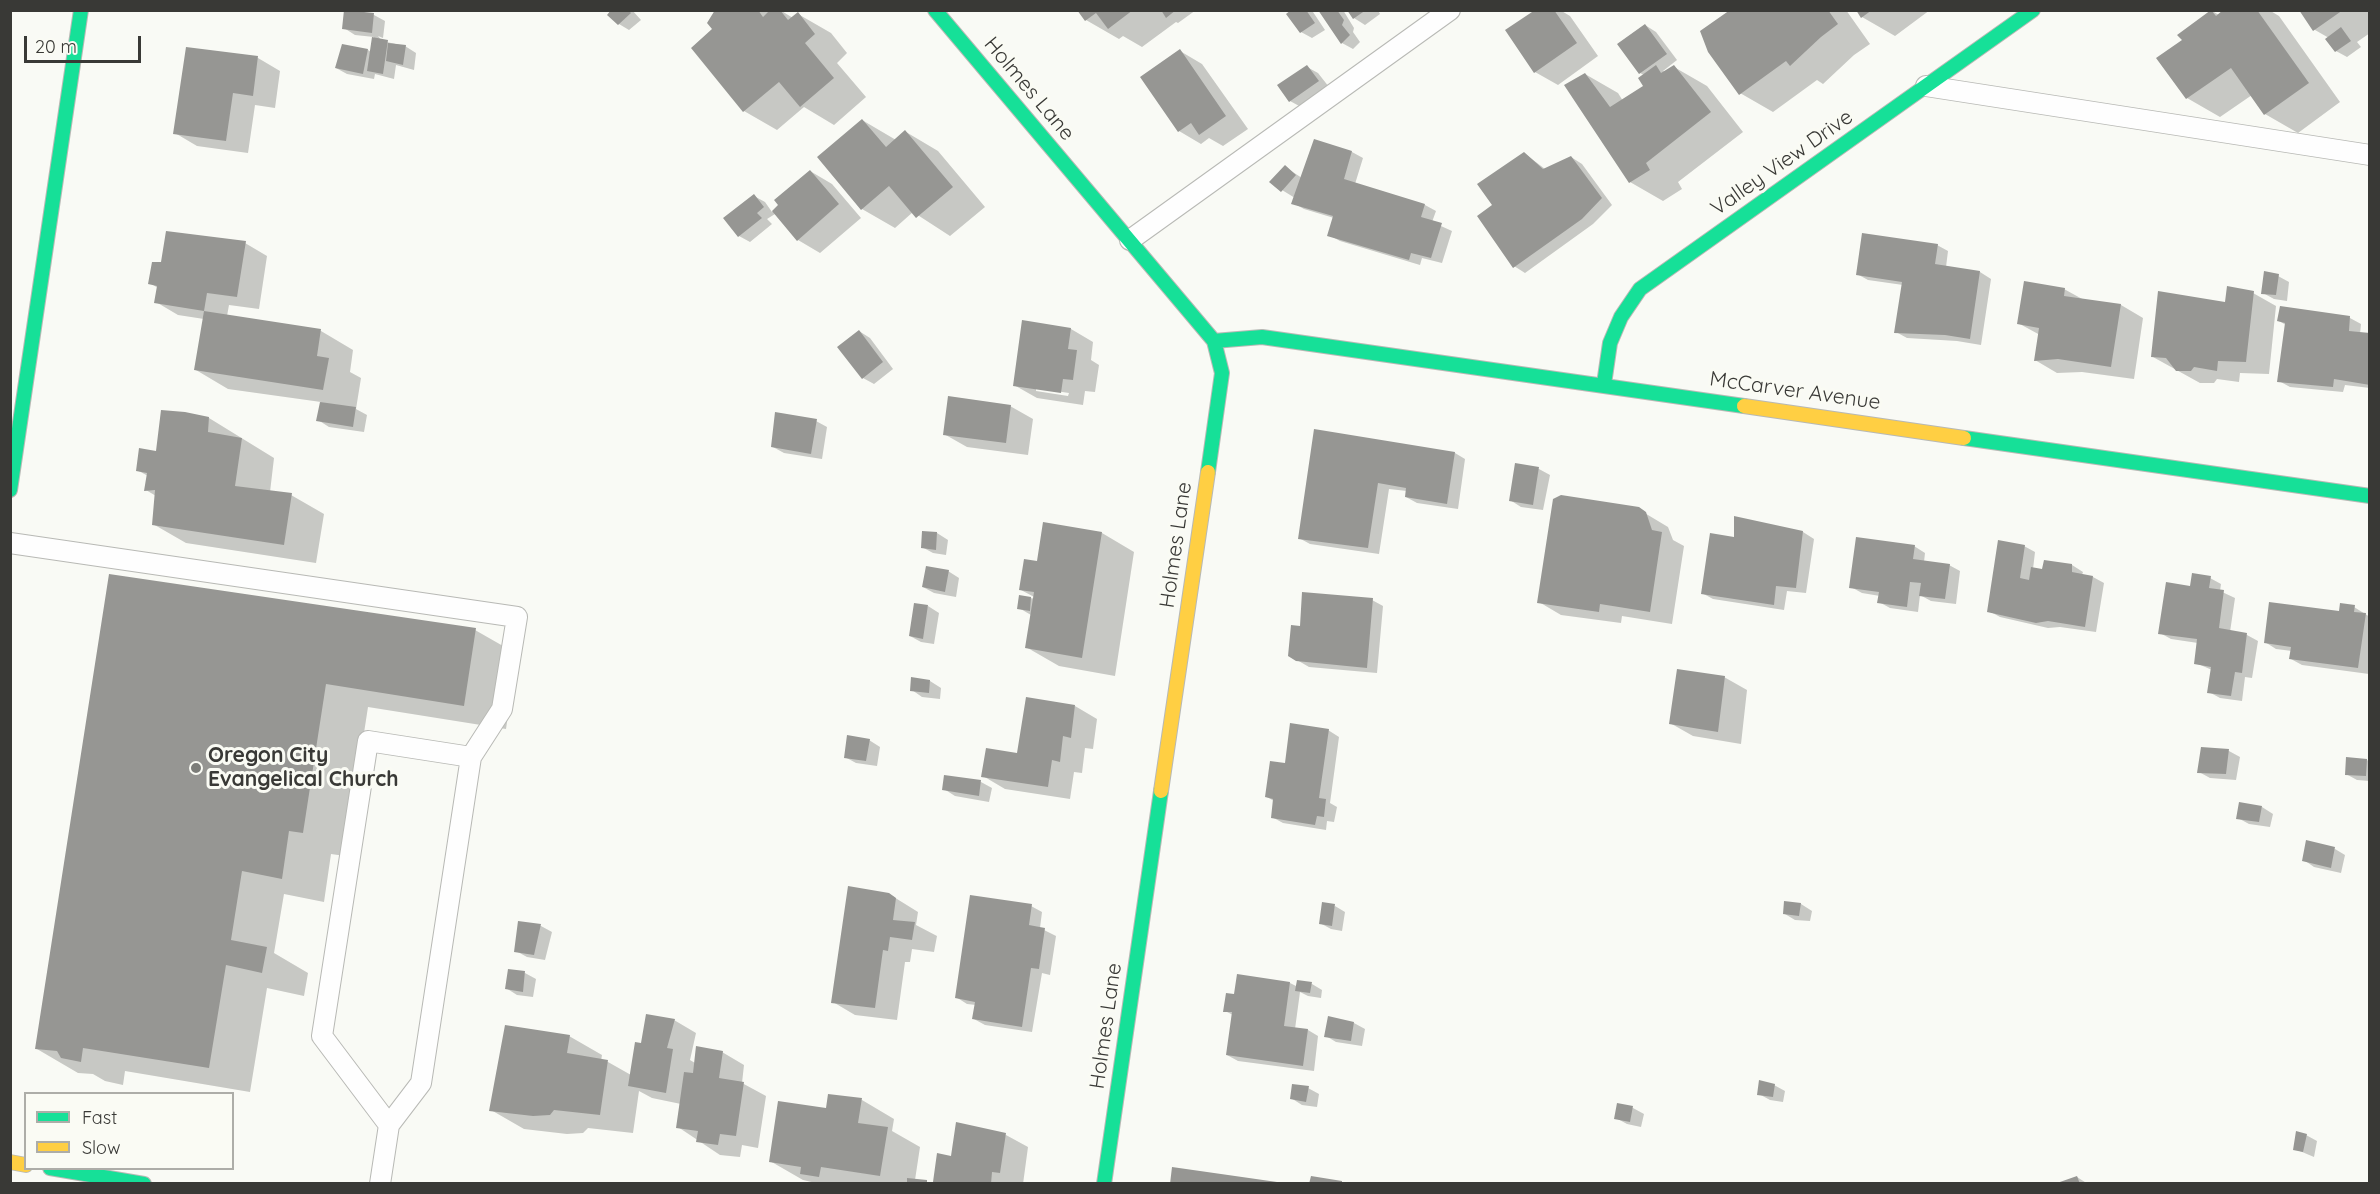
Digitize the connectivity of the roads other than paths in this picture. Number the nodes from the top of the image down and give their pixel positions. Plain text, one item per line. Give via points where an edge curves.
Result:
1 (81, 10) edge
2 (935, 10) edge
3 (1450, 10) edge
4 (2033, 10) edge
5 (1926, 86) junction
6 (2370, 155) edge
7 (1130, 240) junction
8 (1214, 341) junction
9 (1604, 384) junction
10 (13, 461) edge
11 (10, 490) edge
12 (2370, 496) edge
13 (10, 543) edge
14 (471, 757) junction
15 (389, 1125) junction
16 (58, 1170) edge
17 (95, 1180) edge
18 (144, 1184) edge
19 (380, 1184) edge
20 (1104, 1184) edge

1 - 10 street
2 - 7 street, Holmes Lane
3 - 7 lane
4 - 5 street, Valley View Drive
5 - 6 lane
5 - 9 street, Valley View Drive via 1640,289 1621,317 1610,343
7 - 8 street, Holmes Lane
8 - 9 street, McCarver Avenue via 1262,336
8 - 20 street, Holmes Lane via 1222,373
9 - 12 street, McCarver Avenue
10 - 11 street
13 - 14 lane via 517,617 502,709
14 - 15 lane via 421,1083
14 - 15 lane via 368,741 322,1036
15 - 19 lane
16 - 17 street
17 - 18 street

